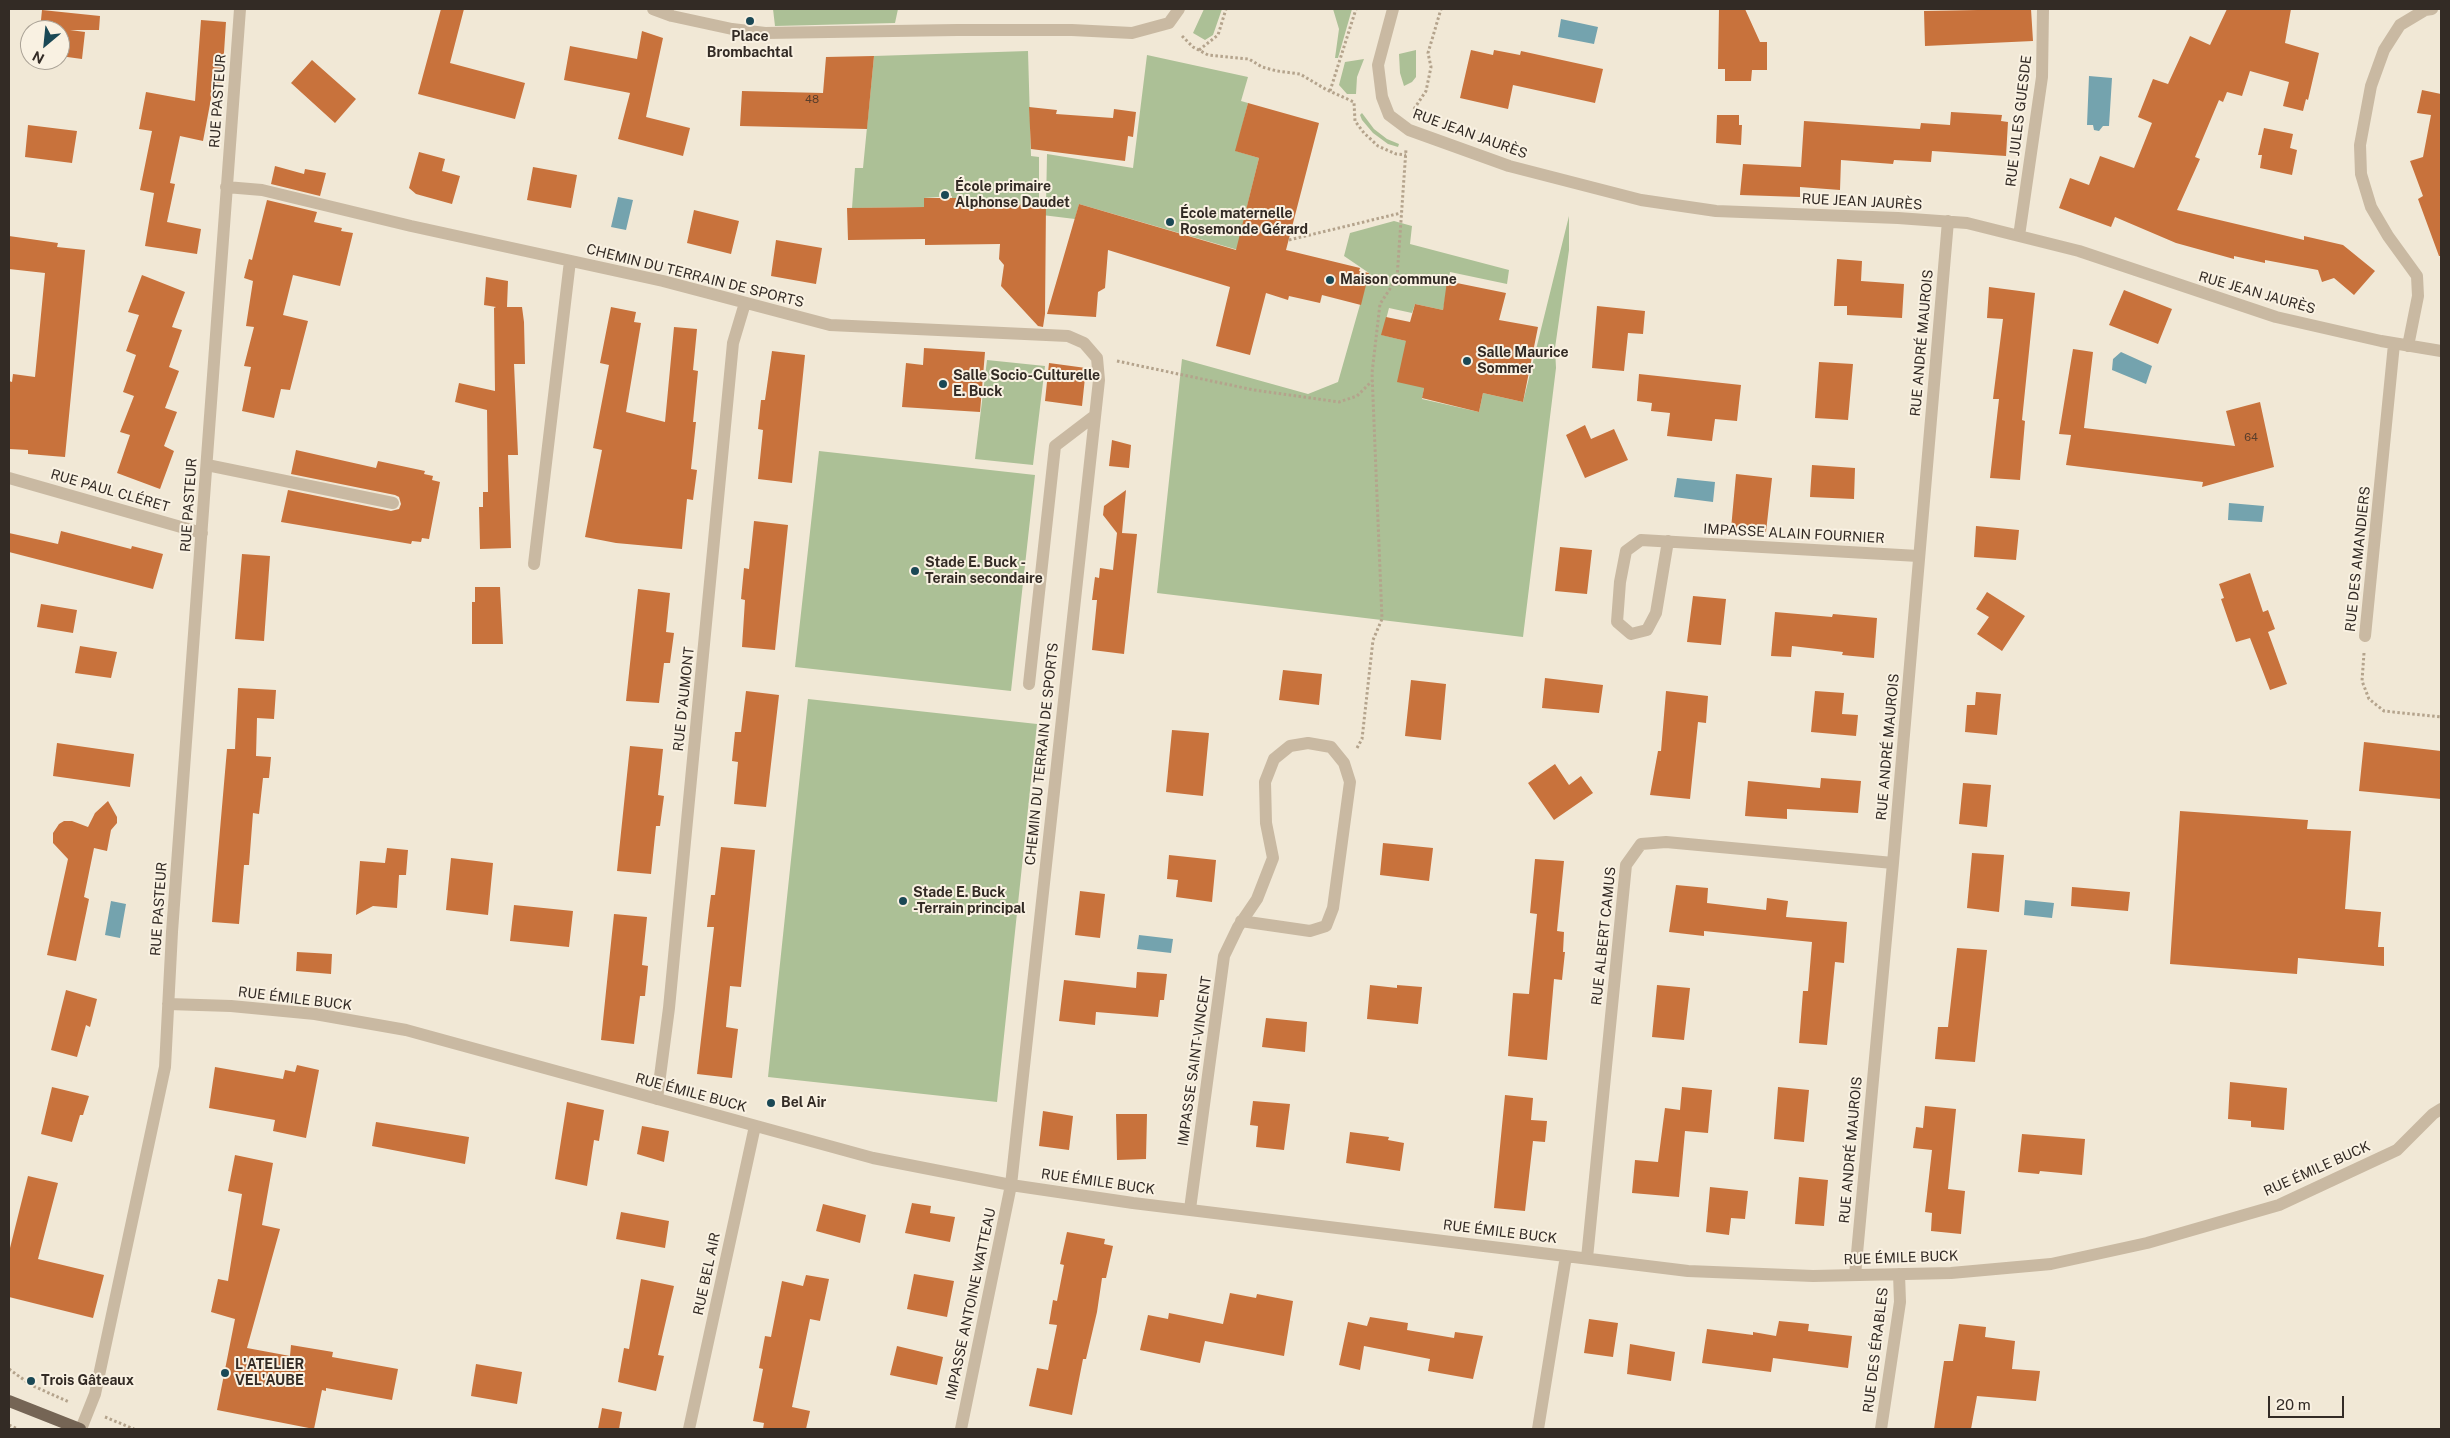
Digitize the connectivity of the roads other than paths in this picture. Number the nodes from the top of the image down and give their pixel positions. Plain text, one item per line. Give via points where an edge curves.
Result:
1 (240, 9) edge
2 (652, 9) edge
3 (1179, 9) edge
4 (1393, 9) edge
5 (2044, 9) edge
6 (2432, 9) edge
7 (226, 187) junction
8 (1948, 221) junction
9 (2018, 236) junction
10 (570, 261) junction
11 (745, 303) junction
12 (2394, 344) junction
13 (2408, 346) junction
14 (2441, 352) edge
15 (1093, 416) junction
16 (207, 465) junction
17 (9, 478) edge
18 (393, 503) dead end
19 (202, 532) junction
20 (1668, 541) junction
21 (1918, 556) junction
22 (534, 564) dead end
23 (2365, 636) road end
24 (1029, 684) dead end
25 (1894, 863) junction
26 (1241, 921) junction
27 (168, 1004) junction
28 (657, 1099) junction
29 (2441, 1109) edge
30 (755, 1126) junction
31 (1011, 1185) junction
32 (1190, 1209) junction
33 (1566, 1256) junction
34 (1587, 1258) junction
35 (1899, 1274) junction
36 (1856, 1275) junction
37 (9, 1402) edge
38 (81, 1429) edge
39 (689, 1429) edge
40 (960, 1429) edge
41 (1538, 1429) edge
42 (1881, 1429) edge

1 - 7 street, RUE PASTEUR
2 - 3 street via 732,29 765,33 1072,30 1132,33 1169,23
4 - 8 street, RUE JEAN JAURÈS via 1378,65 1382,97 1389,115 1409,130 1509,166 1641,200 1716,211
5 - 9 street, RUE JULES GUESDE via 2042,77
6 - 13 street via 2400,25 2384,50 2371,86 2360,145 2360,174 2371,207 2417,276 2418,296
7 - 10 street, CHEMIN DU TERRAIN DE SPORTS via 262,190
7 - 16 street, RUE PASTEUR
8 - 9 street, RUE JEAN JAURÈS
8 - 21 street, RUE ANDRÉ MAUROIS
9 - 12 street, RUE JEAN JAURÈS via 2079,251 2276,317
10 - 11 street, CHEMIN DU TERRAIN DE SPORTS
10 - 22 street
11 - 15 street, CHEMIN DU TERRAIN DE SPORTS via 830,325 1068,336 1084,343 1096,358 1098,380
11 - 28 street, RUE D'AUMONT via 733,343 670,998
12 - 13 street, RUE JEAN JAURÈS
12 - 23 street, RUE DES AMANDIERS
13 - 14 street, RUE JEAN JAURÈS
15 - 24 street, CHEMIN DU TERRAIN DE SPORTS via 1055,446
15 - 31 street, CHEMIN DU TERRAIN DE SPORTS
16 - 18 street
16 - 19 street, RUE PASTEUR
17 - 19 street, RUE PAUL CLÉRET
19 - 27 street, RUE PASTEUR
20 - 20 street, IMPASSE ALAIN FOURNIER via 1641,540 1626,551 1617,622 1631,634 1647,630 1656,613
20 - 21 street, IMPASSE ALAIN FOURNIER
21 - 25 street, RUE ANDRÉ MAUROIS
25 - 34 street, RUE ALBERT CAMUS via 1666,842 1641,844 1626,864
25 - 36 street, RUE ANDRÉ MAUROIS
26 - 26 street, IMPASSE SAINT-VINCENT via 1257,899 1272,858 1266,823 1265,782 1274,759 1290,746 1308,743 1331,747 1344,763 1350,782 1333,908 1326,926 1310,931
26 - 32 street, IMPASSE SAINT-VINCENT via 1224,956
27 - 28 street, RUE ÉMILE BUCK via 314,1014 406,1030
27 - 38 street via 165,1067 95,1394
28 - 30 street, RUE ÉMILE BUCK
29 - 35 street, RUE ÉMILE BUCK via 2397,1150 2279,1205 2147,1243 2052,1264
30 - 31 street, RUE ÉMILE BUCK via 873,1158
30 - 39 street, RUE BEL AIR
31 - 32 street, RUE ÉMILE BUCK
31 - 40 street, IMPASSE ANTOINE WATTEAU
32 - 33 street, RUE ÉMILE BUCK
33 - 34 street, RUE ÉMILE BUCK
33 - 41 street
34 - 36 street, RUE ÉMILE BUCK via 1688,1271
35 - 36 street, RUE ÉMILE BUCK
35 - 42 street, RUE DES ÉRABLES via 1900,1302
37 - 38 main road

